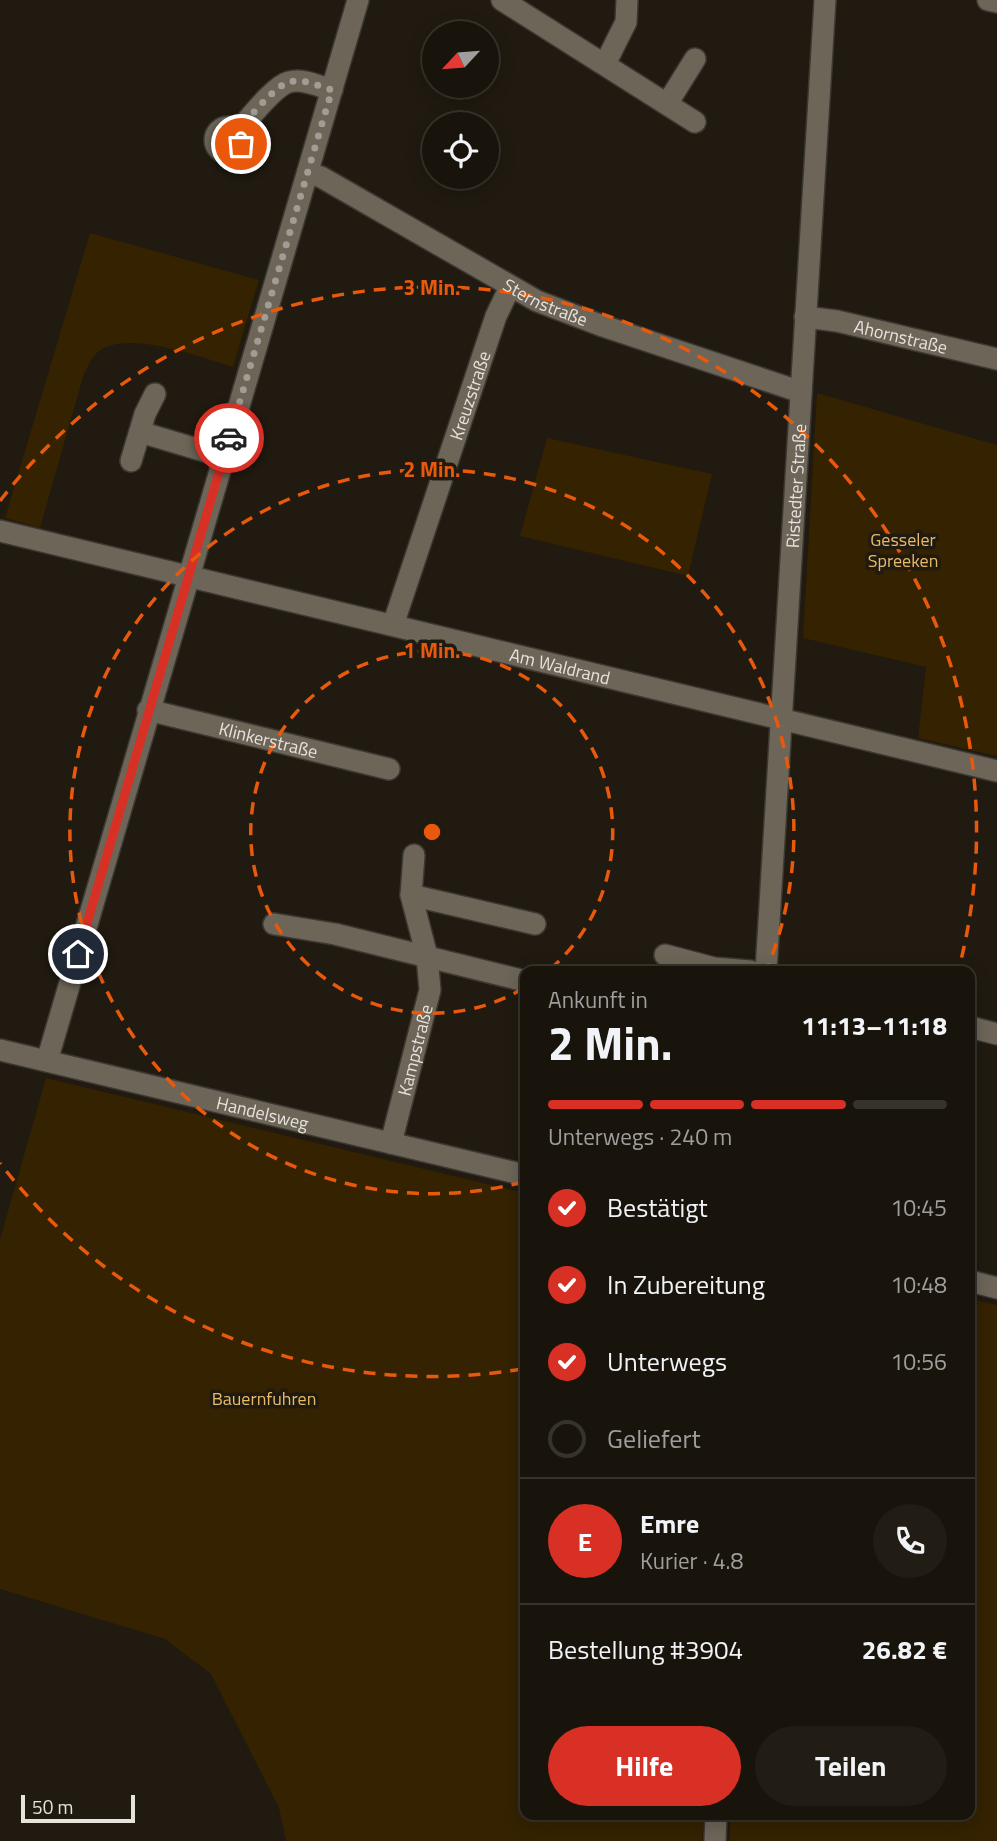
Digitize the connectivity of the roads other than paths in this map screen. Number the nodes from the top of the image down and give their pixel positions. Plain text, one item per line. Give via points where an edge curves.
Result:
1 (358, 0) edge
2 (502, 0) edge
3 (627, 0) edge
4 (825, 0) edge
5 (988, 0) edge
6 (997, 2) edge
7 (695, 59) dead end
8 (605, 64) junction
9 (332, 90) junction
10 (667, 104) junction
11 (695, 122) dead end
12 (237, 131) dead end
13 (307, 173) junction
14 (510, 287) junction
15 (805, 317) junction
16 (997, 359) edge
17 (800, 392) junction
18 (155, 394) dead end
19 (140, 432) junction
20 (224, 457) junction
21 (131, 461) dead end
22 (0, 531) edge
23 (188, 576) junction
24 (393, 625) junction
25 (148, 710) junction
26 (782, 719) junction
27 (389, 769) dead end
28 (997, 771) edge
29 (414, 855) dead end
30 (411, 895) junction
31 (274, 924) dead end
32 (535, 924) dead end
33 (665, 955) dead end
34 (427, 956) junction
35 (707, 966) edge
36 (766, 966) edge
37 (520, 980) edge
38 (975, 1028) edge
39 (997, 1034) edge
40 (0, 1050) edge
41 (47, 1061) junction
42 (391, 1143) junction
43 (520, 1174) edge
44 (975, 1282) edge
45 (997, 1288) edge
46 (716, 1820) edge
47 (715, 1841) edge

1 - 9 street
2 - 8 street
3 - 8 street via 626,22
4 - 15 street, Ristedter Straße
5 - 6 street
7 - 10 street
8 - 10 street
9 - 12 street via 289,82
9 - 13 street
10 - 11 street
13 - 14 street, Sternstraße
13 - 20 street
14 - 17 street, Sternstraße via 600,326
14 - 24 street, Kreuzstraße via 496,316
15 - 16 street, Ahornstraße
15 - 17 street, Ristedter Straße
17 - 26 street, Ristedter Straße
18 - 19 street
19 - 20 street
19 - 21 street
20 - 23 street
22 - 23 street, Am Waldrand
23 - 24 street, Am Waldrand
23 - 25 street
24 - 26 street, Am Waldrand
25 - 27 street, Klinkerstraße
25 - 41 street
26 - 28 street, Am Waldrand
26 - 36 street, Ristedter Straße
29 - 30 street, Kampstraße
30 - 32 street
30 - 34 street, Kampstraße
31 - 34 street
33 - 35 street
34 - 37 street
34 - 42 street, Kampstraße via 430,990
38 - 39 street
40 - 41 street, Handelsweg
41 - 42 street, Handelsweg
42 - 43 street, Handelsweg
44 - 45 street
46 - 47 street

